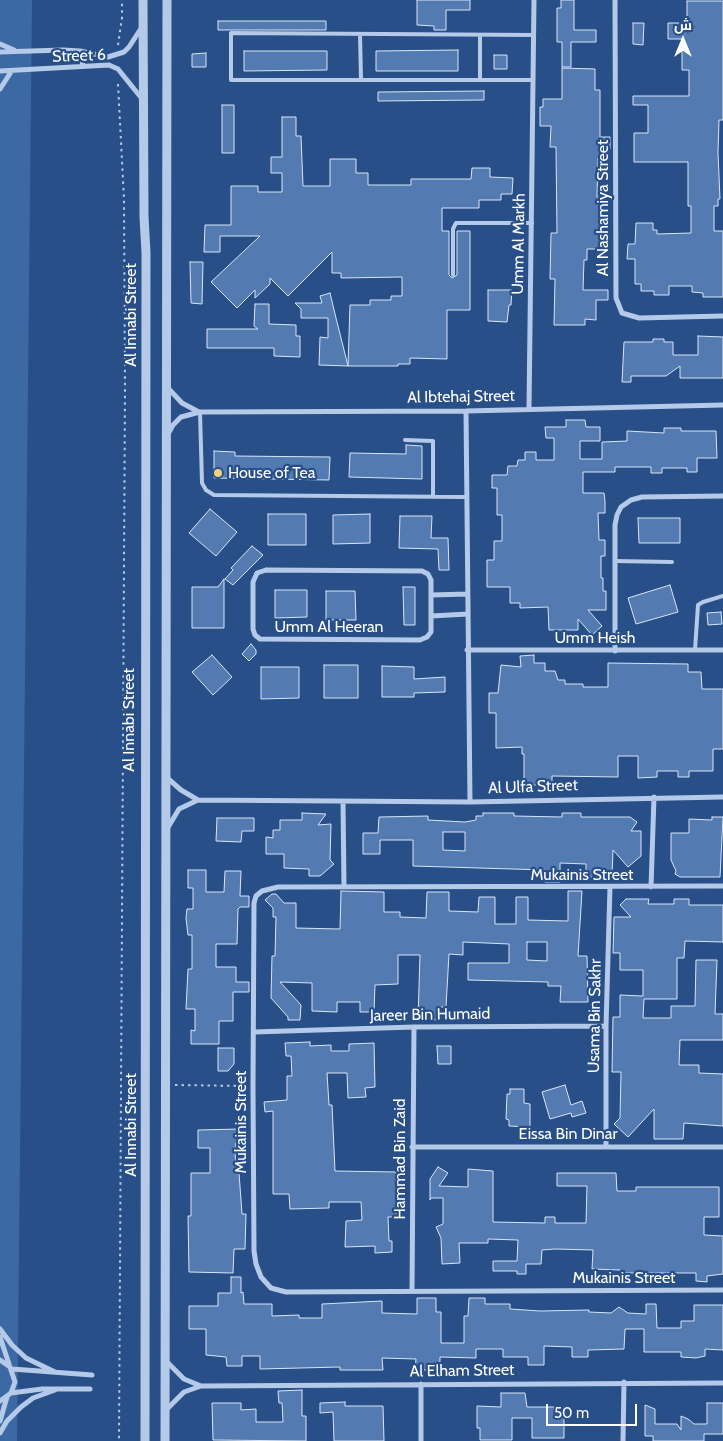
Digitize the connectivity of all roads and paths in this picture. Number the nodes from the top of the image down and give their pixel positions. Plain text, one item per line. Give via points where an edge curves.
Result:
1 (122, 0) edge
2 (144, 0) edge
3 (167, 0) edge
4 (534, 0) edge
5 (615, 0) edge
6 (143, 25) junction
7 (360, 34) junction
8 (480, 35) junction
9 (534, 35) junction
10 (0, 44) edge
11 (80, 51) junction
12 (0, 52) edge
13 (20, 52) junction
14 (117, 54) junction
15 (83, 66) junction
16 (118, 69) junction
17 (0, 71) edge
18 (11, 72) junction
19 (361, 80) junction
20 (480, 80) junction
21 (533, 80) junction
22 (0, 89) edge
23 (144, 101) junction
24 (532, 223) junction
25 (453, 275) dead end
26 (723, 316) edge
27 (166, 385) junction
28 (723, 405) edge
29 (529, 408) junction
30 (466, 411) junction
31 (200, 412) junction
32 (166, 439) junction
33 (405, 440) dead end
34 (723, 496) edge
35 (433, 497) junction
36 (466, 497) junction
37 (615, 561) junction
38 (672, 562) dead end
39 (468, 594) junction
40 (431, 595) junction
41 (723, 596) edge
42 (468, 614) junction
43 (431, 616) junction
44 (467, 650) junction
45 (695, 650) junction
46 (723, 650) edge
47 (615, 651) junction
48 (166, 777) junction
49 (654, 797) junction
50 (723, 797) edge
51 (198, 800) junction
52 (343, 801) junction
53 (470, 802) junction
54 (166, 832) junction
55 (723, 886) edge
56 (344, 887) junction
57 (610, 887) junction
58 (651, 887) junction
59 (606, 1026) junction
60 (414, 1027) junction
61 (254, 1032) junction
62 (166, 1085) junction
63 (253, 1086) junction
64 (606, 1146) junction
65 (723, 1147) edge
66 (412, 1148) junction
67 (723, 1290) edge
68 (412, 1291) junction
69 (0, 1328) edge
70 (0, 1338) edge
71 (165, 1359) junction
72 (0, 1360) edge
73 (11, 1368) junction
74 (60, 1374) junction
75 (92, 1375) dead end
76 (624, 1382) junction
77 (723, 1383) edge
78 (421, 1384) junction
79 (202, 1386) junction
80 (57, 1389) junction
81 (90, 1389) dead end
82 (9, 1395) junction
83 (0, 1401) edge
84 (165, 1412) junction
85 (0, 1421) edge
86 (0, 1433) edge
87 (119, 1441) edge
88 (145, 1441) edge
89 (165, 1441) edge
90 (421, 1441) edge
91 (623, 1441) edge

1 - 14 path
2 - 6 street, Al Innabi Street
3 - 27 street
4 - 9 street, Umm Al Markh
5 - 26 street, Al Nashamiya Street via 616,298 622,313 639,318
6 - 14 street, Street 6 via 133,42 124,52
6 - 23 street, Al Innabi Street
7 - 8 lane
7 - 19 lane
7 - 19 lane via 231,34 231,80
8 - 9 lane
8 - 20 lane
9 - 21 street, Umm Al Markh
10 - 13 street
11 - 13 street, Street 6
11 - 14 street, Street 6 via 102,57
11 - 15 street
12 - 13 street, Street 6
15 - 16 street, Street 6 via 109,65
15 - 18 street, Street 6
16 - 23 street, Street 6
16 - 87 path via 124,199 125,380
17 - 18 street, Street 6
18 - 22 street
19 - 20 lane
20 - 21 lane
21 - 24 street, Umm Al Markh
23 - 88 street, Al Innabi Street
24 - 25 lane via 456,223 453,229
24 - 29 street, Umm Al Markh
27 - 31 street via 182,403
27 - 32 street
28 - 29 street, Al Ibtehaj Street
29 - 30 street, Al Ibtehaj Street
30 - 31 street, Al Ibtehaj Street
30 - 36 street
31 - 32 street, Al Ibtehaj Street via 177,420
31 - 35 lane via 202,483 214,495
32 - 48 street
33 - 35 lane via 433,441
34 - 37 street via 642,497 631,500 621,507 617,515
35 - 36 lane
36 - 39 street
37 - 38 lane
37 - 47 street
39 - 40 street
39 - 42 street
40 - 43 street, Umm Al Heeran
40 - 43 street, Umm Al Heeran via 431,580 422,571 266,570 257,573 253,582 253,629 260,639 420,640 431,632
41 - 45 lane via 698,606
42 - 43 street
42 - 44 street
44 - 47 street, Umm Heish
44 - 53 street
45 - 46 street, Umm Heish
45 - 47 street, Umm Heish
48 - 51 street
48 - 54 street
49 - 50 street, Al Ulfa Street
49 - 53 street, Al Ulfa Street
49 - 58 street, Mukainis Street
51 - 52 street, Al Ulfa Street
51 - 54 street via 179,809
52 - 53 street, Al Ulfa Street
52 - 56 street
54 - 62 street
55 - 58 street, Mukainis Street
56 - 57 street, Mukainis Street
56 - 61 street, Mukainis Street via 269,888 256,896
57 - 58 street, Mukainis Street
57 - 59 street, Usama Bin Sakhr
59 - 60 street, Jareer Bin Humaid
59 - 64 street, Usama Bin Sakhr
60 - 61 street, Jareer Bin Humaid
60 - 66 street, Hammad Bin Zaid
61 - 63 street, Mukainis Street
62 - 63 path
62 - 71 street
63 - 68 street, Mukainis Street via 254,1251 261,1277 272,1288 286,1292
64 - 65 street, Eissa Bin Dinar
64 - 66 street, Eissa Bin Dinar
66 - 68 street, Hammad Bin Zaid
67 - 68 street, Mukainis Street
69 - 74 street via 26,1358
70 - 73 street
71 - 79 street, Al Elham Street via 184,1379
71 - 84 street
72 - 73 street
73 - 74 street
73 - 82 street via 15,1382
74 - 75 street
76 - 77 street, Al Elham Street
76 - 78 street, Al Elham Street
76 - 91 street
78 - 79 street, Al Elham Street
78 - 90 street
79 - 84 street, Al Elham Street via 184,1392
80 - 81 street
80 - 82 street
80 - 86 street via 33,1398 21,1407 7,1420
82 - 83 street
82 - 85 street
84 - 89 street

